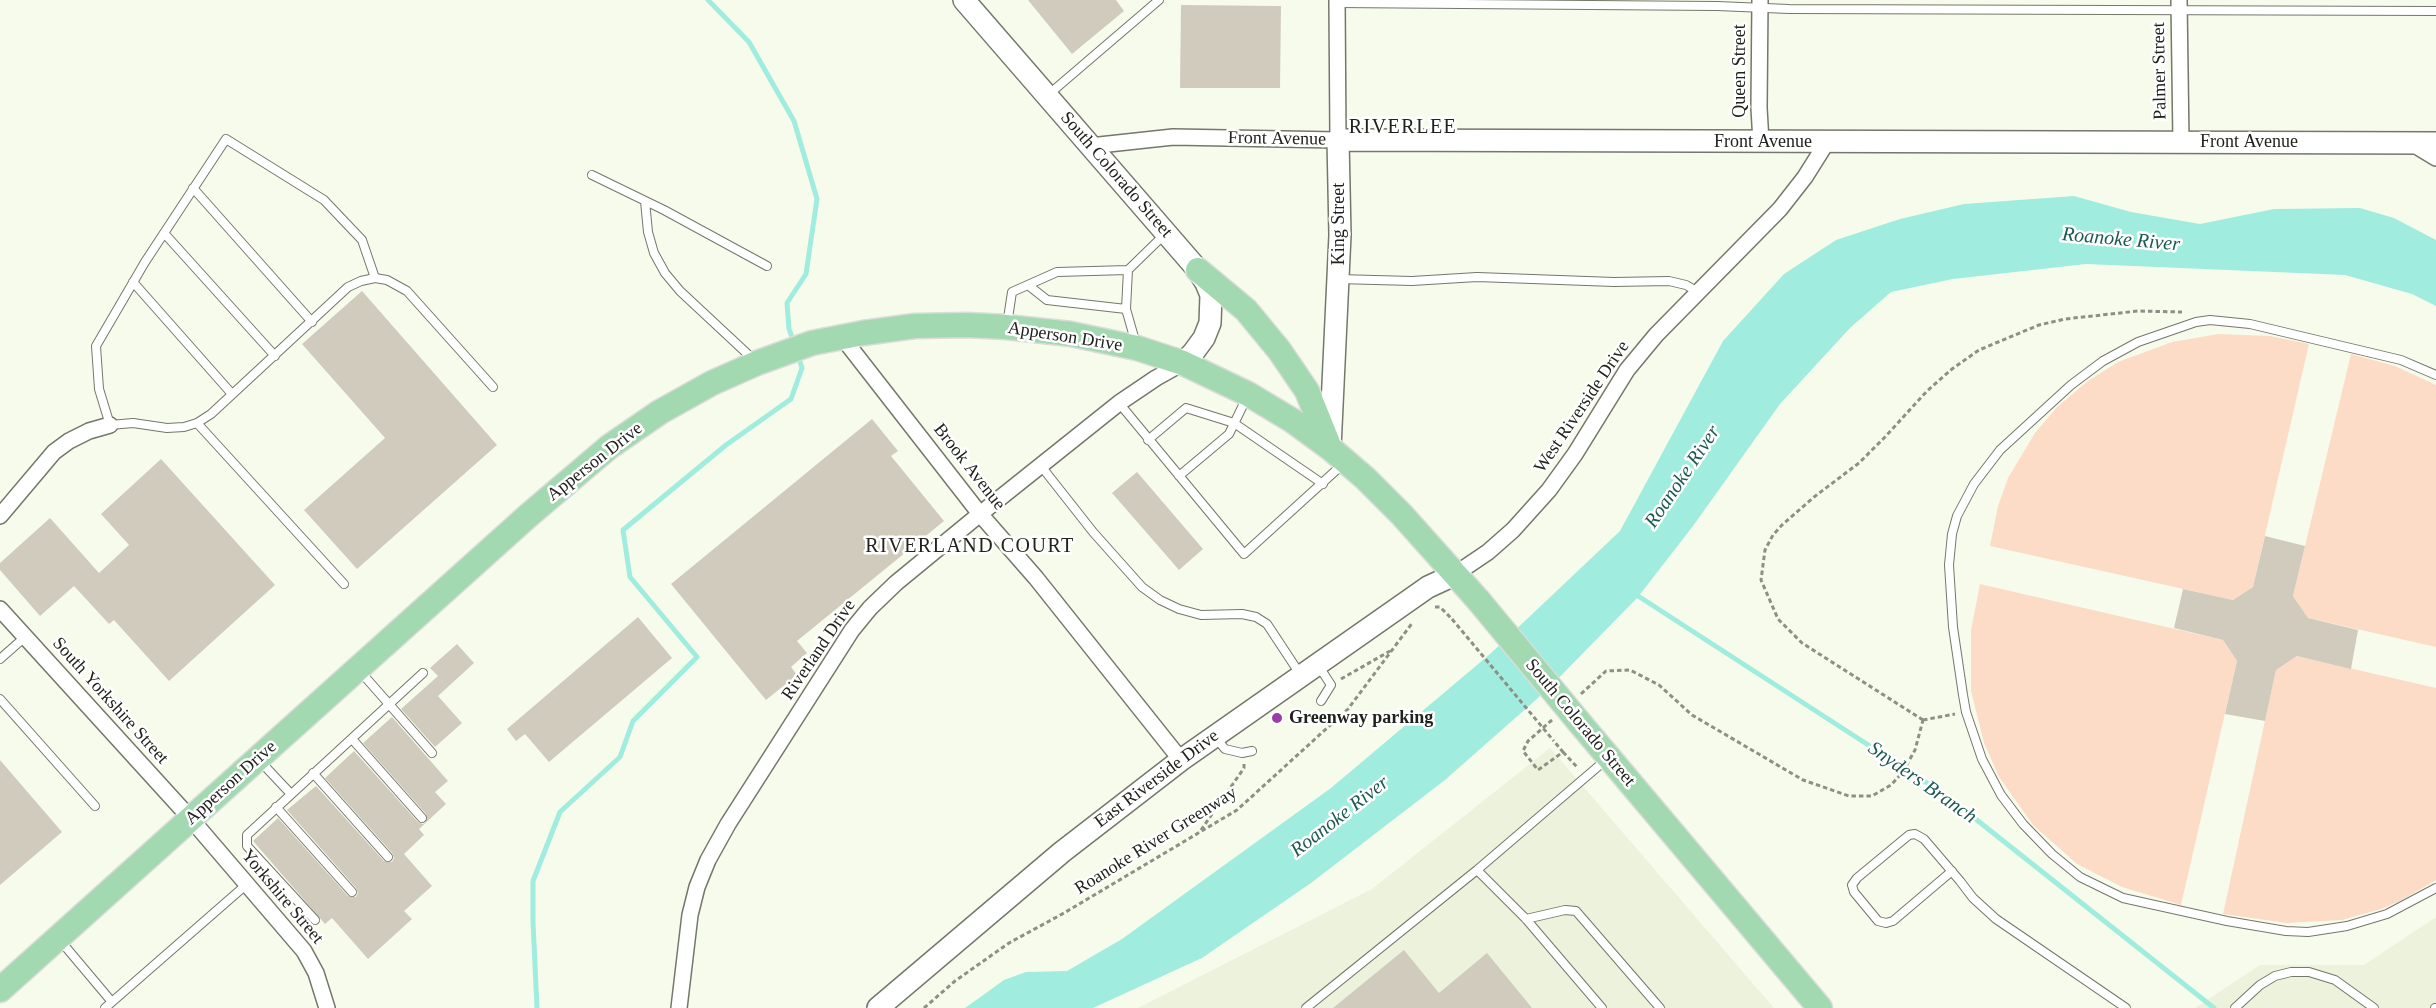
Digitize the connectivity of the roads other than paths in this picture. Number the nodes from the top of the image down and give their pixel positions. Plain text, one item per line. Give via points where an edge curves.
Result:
1 (964, 0) edge
2 (1159, 0) edge
3 (1337, 2) edge
4 (1760, 4) edge
5 (2179, 5) edge
6 (2436, 11) edge
7 (1047, 96) junction
8 (1338, 140) junction
9 (1761, 142) junction
10 (1827, 142) junction
11 (2181, 142) junction
12 (2410, 142) junction
13 (2436, 143) edge
14 (1090, 146) junction
15 (2436, 158) edge
16 (592, 175) dead end
17 (193, 188) junction
18 (645, 201) junction
19 (164, 233) junction
20 (1166, 233) junction
21 (767, 266) dead end
22 (1128, 270) junction
23 (1198, 270) junction
24 (375, 279) junction
25 (1338, 279) junction
26 (133, 282) junction
27 (1028, 285) junction
28 (1698, 292) junction
29 (1126, 309) junction
30 (312, 322) junction
31 (1006, 327) junction
32 (842, 337) junction
33 (1137, 348) junction
34 (275, 356) junction
35 (757, 363) junction
36 (1183, 363) junction
37 (2436, 375) edge
38 (493, 387) dead end
39 (232, 394) junction
40 (1248, 394) junction
41 (1119, 403) junction
42 (197, 423) junction
43 (1234, 423) junction
44 (110, 425) junction
45 (1148, 440) junction
46 (1338, 455) junction
47 (1041, 466) junction
48 (1179, 476) junction
49 (1323, 484) junction
50 (980, 514) junction
51 (0, 516) edge
52 (1454, 574) junction
53 (344, 584) dead end
54 (0, 609) edge
55 (25, 637) junction
56 (0, 659) edge
57 (358, 669) junction
58 (1309, 670) junction
59 (423, 673) dead end
60 (0, 699) edge
61 (1321, 701) dead end
62 (389, 705) junction
63 (1214, 736) junction
64 (352, 739) junction
65 (1252, 751) dead end
66 (432, 753) dead end
67 (1609, 757) junction
68 (259, 759) junction
69 (1181, 760) junction
70 (313, 773) junction
71 (291, 794) junction
72 (95, 806) dead end
73 (276, 807) junction
74 (422, 818) dead end
75 (191, 819) junction
76 (388, 856) dead end
77 (1477, 870) junction
78 (1952, 871) junction
79 (247, 884) junction
80 (2436, 888) edge
81 (352, 892) dead end
82 (1526, 919) junction
83 (315, 920) dead end
84 (58, 938) junction
85 (0, 990) edge
86 (109, 1005) edge
87 (2238, 1005) edge
88 (327, 1008) edge
89 (679, 1008) edge
90 (878, 1008) edge
91 (1306, 1008) edge
92 (1602, 1008) edge
93 (1660, 1008) edge
94 (1820, 1008) edge
95 (2126, 1008) edge
96 (2374, 1008) edge

1 - 7 street, South Colorado Street
2 - 7 lane
3 - 4 lane
3 - 8 street, King Street
4 - 5 lane
4 - 9 street, Queen Street
5 - 6 lane
5 - 11 street, Palmer Street
7 - 14 street, South Colorado Street
8 - 9 street, Front Avenue
8 - 14 street, Front Avenue via 1173,137
8 - 25 street, King Street
9 - 10 street, Front Avenue
10 - 11 street, Front Avenue
10 - 28 street, West Riverside Drive via 1780,209
11 - 12 street, Front Avenue
12 - 13 street, Front Avenue
12 - 15 street
14 - 20 street, South Colorado Street
16 - 18 lane
17 - 19 lane
17 - 24 lane via 226,139 324,200 362,240
17 - 30 lane
18 - 21 lane
18 - 35 lane via 654,254 665,273
19 - 26 lane
19 - 34 lane
20 - 22 lane
20 - 23 street, South Colorado Street
22 - 27 lane via 1057,272
22 - 29 lane
23 - 36 street, South Colorado Street via 1210,295 1210,323 1204,338
23 - 46 main road via 1246,310 1279,350 1307,391
24 - 30 lane via 361,280 348,287
24 - 38 lane via 387,280 407,291
25 - 28 lane via 1669,281
25 - 46 street, King Street
26 - 39 lane
26 - 44 lane via 96,346 99,389
27 - 29 lane via 1047,300
27 - 31 lane via 1012,292
28 - 52 street, West Riverside Drive via 1627,370 1549,490 1513,530
29 - 33 lane
30 - 34 lane
31 - 32 main road, Apperson Drive via 915,326
31 - 33 main road, Apperson Drive via 1071,334
32 - 35 main road, Apperson Drive via 812,343
32 - 50 street, Brook Avenue
33 - 36 main road, Apperson Drive
34 - 39 lane
35 - 57 main road, Apperson Drive via 660,412 609,447
36 - 40 main road, Apperson Drive
36 - 41 street, Riverland Drive
37 - 80 lane via 2366,350 2250,324 2210,320 2138,342 2089,371 2000,450 1974,484 1957,516 1950,565 1953,627 1966,712 1975,740 1991,777 2023,824 2080,877 2112,894 2227,921 2308,932 2387,914
39 - 42 lane
40 - 43 lane
40 - 46 main road, Apperson Drive
41 - 45 lane
41 - 47 street, Riverland Drive
42 - 44 lane via 167,428 133,423
42 - 53 lane
43 - 45 lane via 1186,408
43 - 48 lane via 1229,434
43 - 49 lane
44 - 51 street via 89,431 54,452
45 - 48 lane
46 - 49 lane
46 - 52 main road, South Colorado Street via 1402,514
47 - 50 street, Riverland Drive
47 - 58 lane via 1142,587 1160,600 1201,615 1256,617 1268,624
48 - 49 lane via 1244,554
50 - 69 street, Brook Avenue
50 - 89 street, Riverland Drive via 896,583 852,630 728,824 697,887
52 - 58 street, East Riverside Drive via 1428,587
52 - 67 main road, South Colorado Street, bridge
54 - 55 street, South Yorkshire Street
55 - 56 lane
55 - 75 street, South Yorkshire Street
57 - 62 lane
57 - 68 main road, Apperson Drive
58 - 61 lane via 1331,685
58 - 63 street, East Riverside Drive
59 - 62 lane
60 - 72 lane
62 - 64 lane
62 - 66 lane
63 - 65 lane via 1225,749
63 - 69 street, East Riverside Drive
64 - 70 lane
64 - 74 lane
67 - 77 lane
67 - 94 main road, South Colorado Street
68 - 71 lane
68 - 75 main road, Apperson Drive
69 - 90 street, East Riverside Drive via 1062,852
70 - 71 lane
70 - 76 lane
71 - 73 lane
73 - 81 lane
73 - 83 lane via 247,835 247,846
75 - 79 street, Yorkshire Street
75 - 84 main road, Apperson Drive
77 - 82 lane
77 - 91 lane
78 - 78 lane via 1924,838 1915,834 1851,885 1878,921 1886,923
78 - 95 lane via 1996,919
79 - 86 lane
79 - 88 street, Yorkshire Street via 304,951
82 - 92 lane
82 - 93 lane via 1576,911
84 - 85 main road, Apperson Drive
84 - 86 lane
87 - 96 lane via 2275,976 2309,972 2335,980

